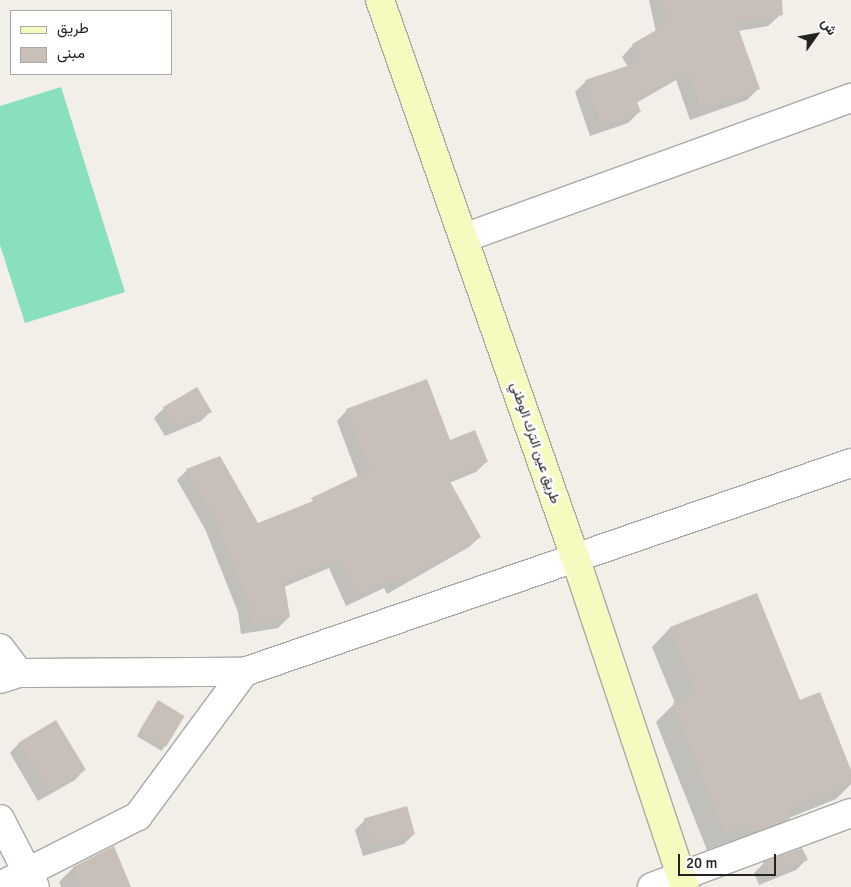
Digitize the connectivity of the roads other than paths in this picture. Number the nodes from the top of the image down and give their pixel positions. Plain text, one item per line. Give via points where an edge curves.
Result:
1 (380, 0) edge
2 (851, 98) edge
3 (464, 238) junction
4 (851, 463) edge
5 (575, 557) junction
6 (0, 648) edge
7 (244, 672) junction
8 (10, 676) edge
9 (851, 813) edge
10 (0, 819) edge
11 (33, 880) edge
12 (683, 881) edge
13 (0, 886) edge
14 (652, 887) edge

1 - 3 main road, طريق عين الترك الوطني
2 - 3 street
3 - 5 main road, طريق عين الترك الوطني
4 - 5 street
5 - 7 street
5 - 12 main road, طريق عين الترك الوطني
6 - 8 street
7 - 8 street
7 - 11 street via 138,816
9 - 12 street
10 - 11 street
11 - 13 street
12 - 14 street

